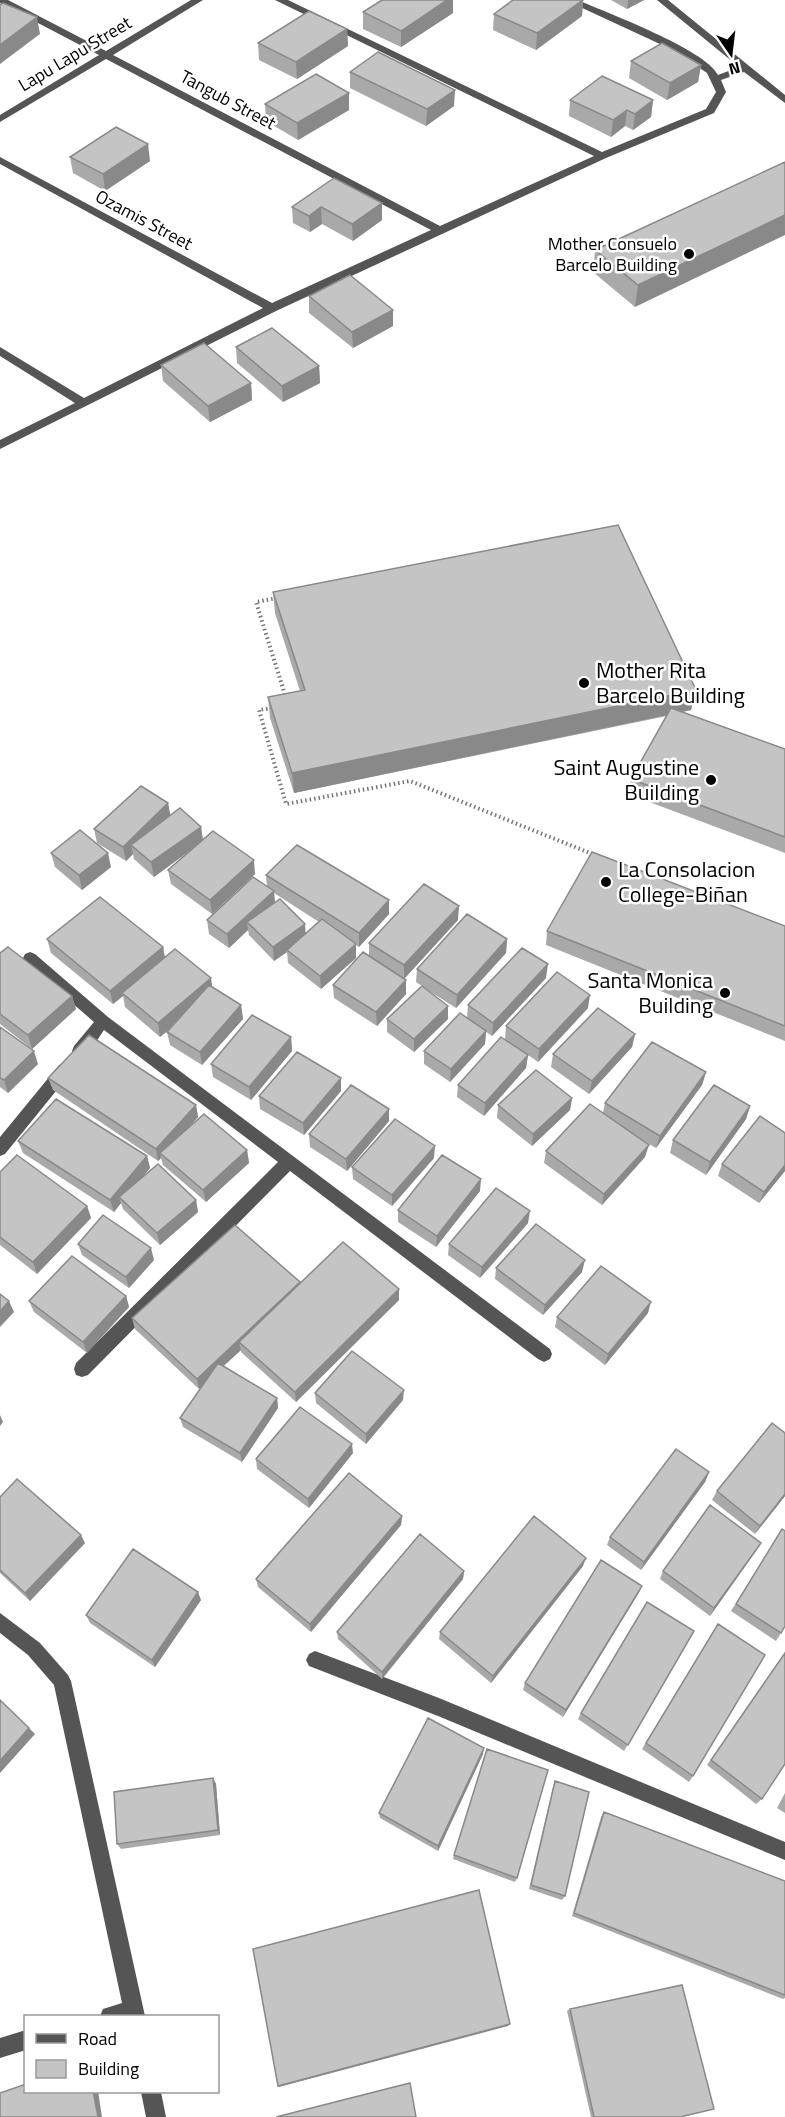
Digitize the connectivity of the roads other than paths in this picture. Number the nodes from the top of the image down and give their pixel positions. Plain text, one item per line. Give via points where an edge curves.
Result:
1 (1, 0) edge
2 (198, 0) edge
3 (280, 0) edge
4 (570, 0) edge
5 (662, 0) edge
6 (105, 55) junction
7 (747, 68) junction
8 (715, 79) junction
9 (785, 100) edge
10 (0, 119) edge
11 (602, 156) junction
12 (0, 160) edge
13 (439, 230) junction
14 (272, 308) junction
15 (0, 351) edge
16 (84, 403) junction
17 (0, 445) edge
18 (30, 958) dead end
19 (104, 1021) junction
20 (0, 1149) edge
21 (289, 1161) junction
22 (543, 1354) dead end
23 (82, 1370) dead end
24 (0, 1622) edge
25 (315, 1660) dead end
26 (785, 1851) edge
27 (134, 2013) edge
28 (118, 2015) edge
29 (24, 2041) edge
30 (0, 2048) edge
31 (151, 2093) edge
32 (156, 2117) edge

1 - 6 street, Tangub Street
2 - 6 street, Lapu Lapu Street
3 - 11 street
4 - 8 street via 679,48 711,71
5 - 7 street
6 - 10 street, Lapu Lapu Street
6 - 13 street, Tangub Street
7 - 8 street
7 - 9 street
8 - 11 street via 721,92 710,111
11 - 13 street
12 - 14 street, Ozamis Street
13 - 14 street
14 - 16 street
15 - 16 street
16 - 17 street
18 - 19 street
19 - 20 street
19 - 21 street
21 - 22 street
21 - 23 street
24 - 27 street via 34,1648 62,1681
25 - 26 street via 439,1707
27 - 28 street
29 - 30 street
31 - 32 street

